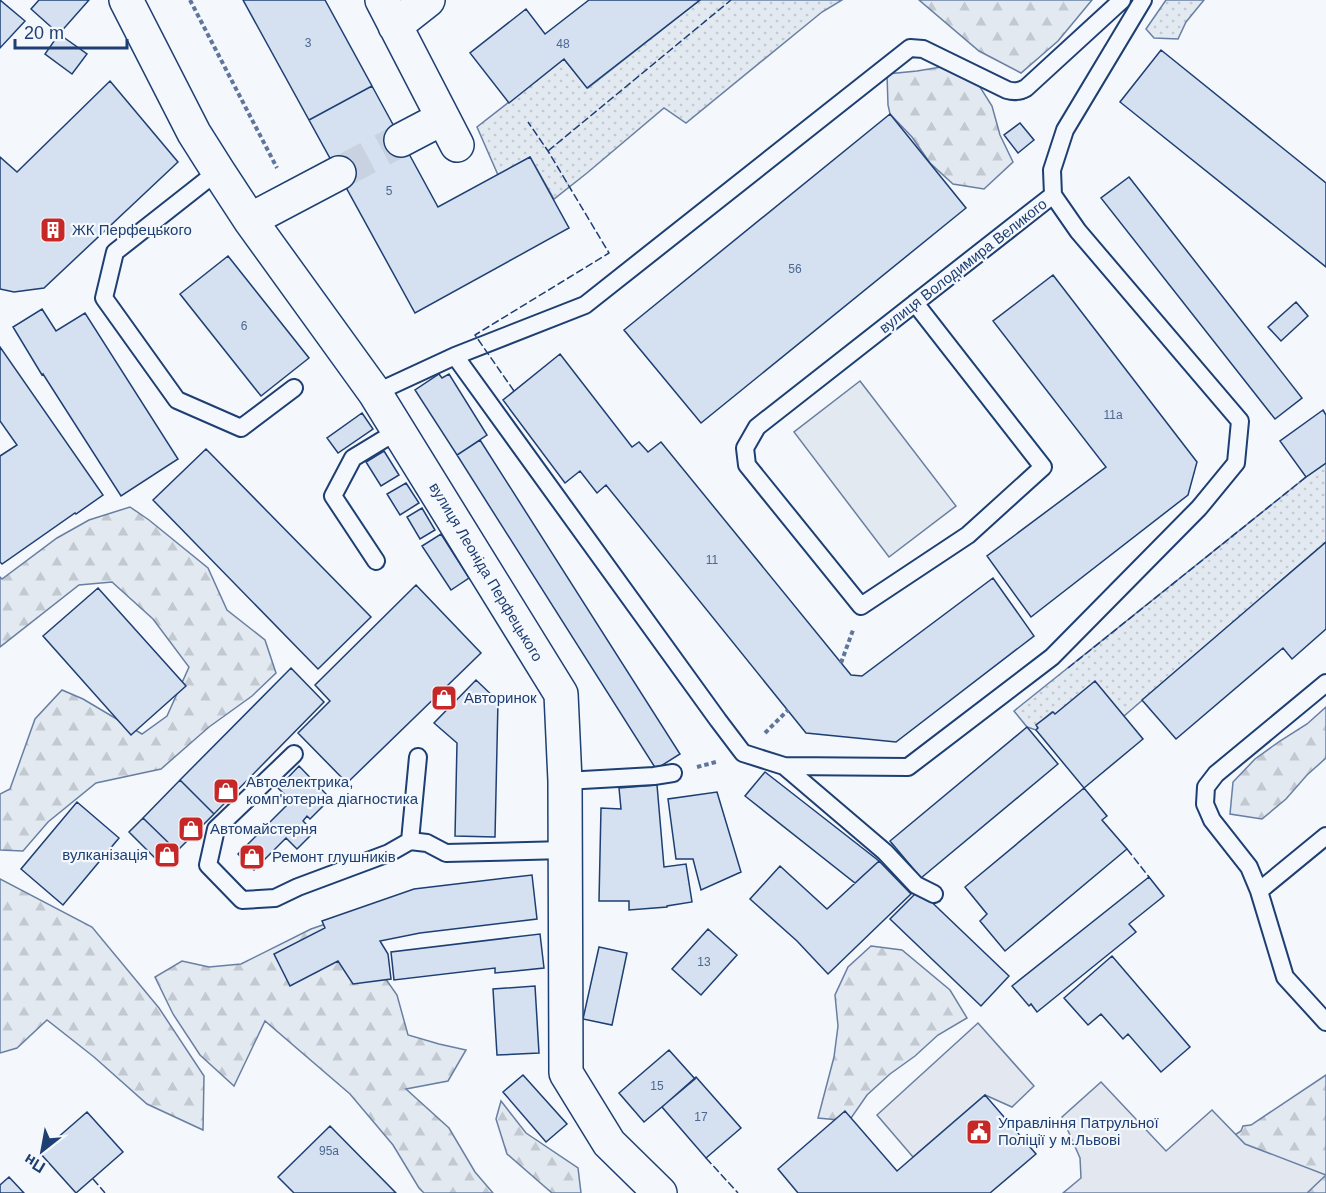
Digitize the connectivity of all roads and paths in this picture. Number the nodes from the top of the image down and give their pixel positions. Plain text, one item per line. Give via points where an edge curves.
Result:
1 (126, 0) edge
2 (190, 0) edge
3 (428, 0) edge
4 (1122, 0) edge
5 (1143, 0) edge
6 (389, 13) edge
7 (401, 140) tunnel mouth
8 (218, 171) junction
9 (339, 173) tunnel mouth
10 (1053, 195) junction
11 (292, 198) junction
12 (250, 220) junction
13 (915, 303) junction
14 (455, 356) junction
15 (294, 388) dead end
16 (375, 393) junction
17 (399, 430) junction
18 (376, 561) dead end
19 (861, 606) junction
20 (842, 663) dead end
21 (1326, 684) edge
22 (294, 754) dead end
23 (418, 757) dead end
24 (784, 766) junction
25 (673, 773) dead end
26 (566, 781) junction
27 (1326, 836) edge
28 (410, 841) junction
29 (565, 850) junction
30 (1258, 891) junction
31 (934, 894) dead end
32 (1326, 1022) edge
33 (660, 1193) edge

1 - 8 street, вулиця Леоніда Перфецького via 194,133
2 - 11 path
3 - 6 street
4 - 14 lane via 1020,91 1007,90 923,49 910,48 585,305
5 - 10 lane, вулиця Володимира Великого via 1065,130 1052,170
6 - 7 street via 450,131
8 - 12 street, вулиця Леоніда Перфецького
8 - 15 lane via 115,252 104,298 177,400 241,428
9 - 11 street
10 - 13 lane, вулиця Володимира Великого
10 - 24 lane via 1078,231 1240,421 1236,463 1199,508 1052,657 908,767
11 - 12 street
12 - 16 street, вулиця Леоніда Перфецького
13 - 19 lane, вулиця Володимира Великого via 757,427 745,448 747,465
13 - 19 lane via 1043,466 968,535
14 - 16 lane
14 - 24 lane via 743,753
16 - 17 street, вулиця Леоніда Перфецького
17 - 18 lane via 353,458 333,496
17 - 26 street, вулиця Леоніда Перфецького via 561,694
19 - 20 path
21 - 30 lane via 1216,774 1206,787 1205,804 1212,820 1249,867
22 - 28 lane via 216,829 208,865 242,900 274,898
23 - 28 lane
24 - 31 lane via 885,852 916,885
25 - 26 lane
26 - 29 street, вулиця Леоніда Перфецького
27 - 30 lane
28 - 29 lane via 427,843 446,853
29 - 33 street, вулиця Леоніда Перфецького via 566,1073 609,1143
30 - 32 lane via 1285,977

